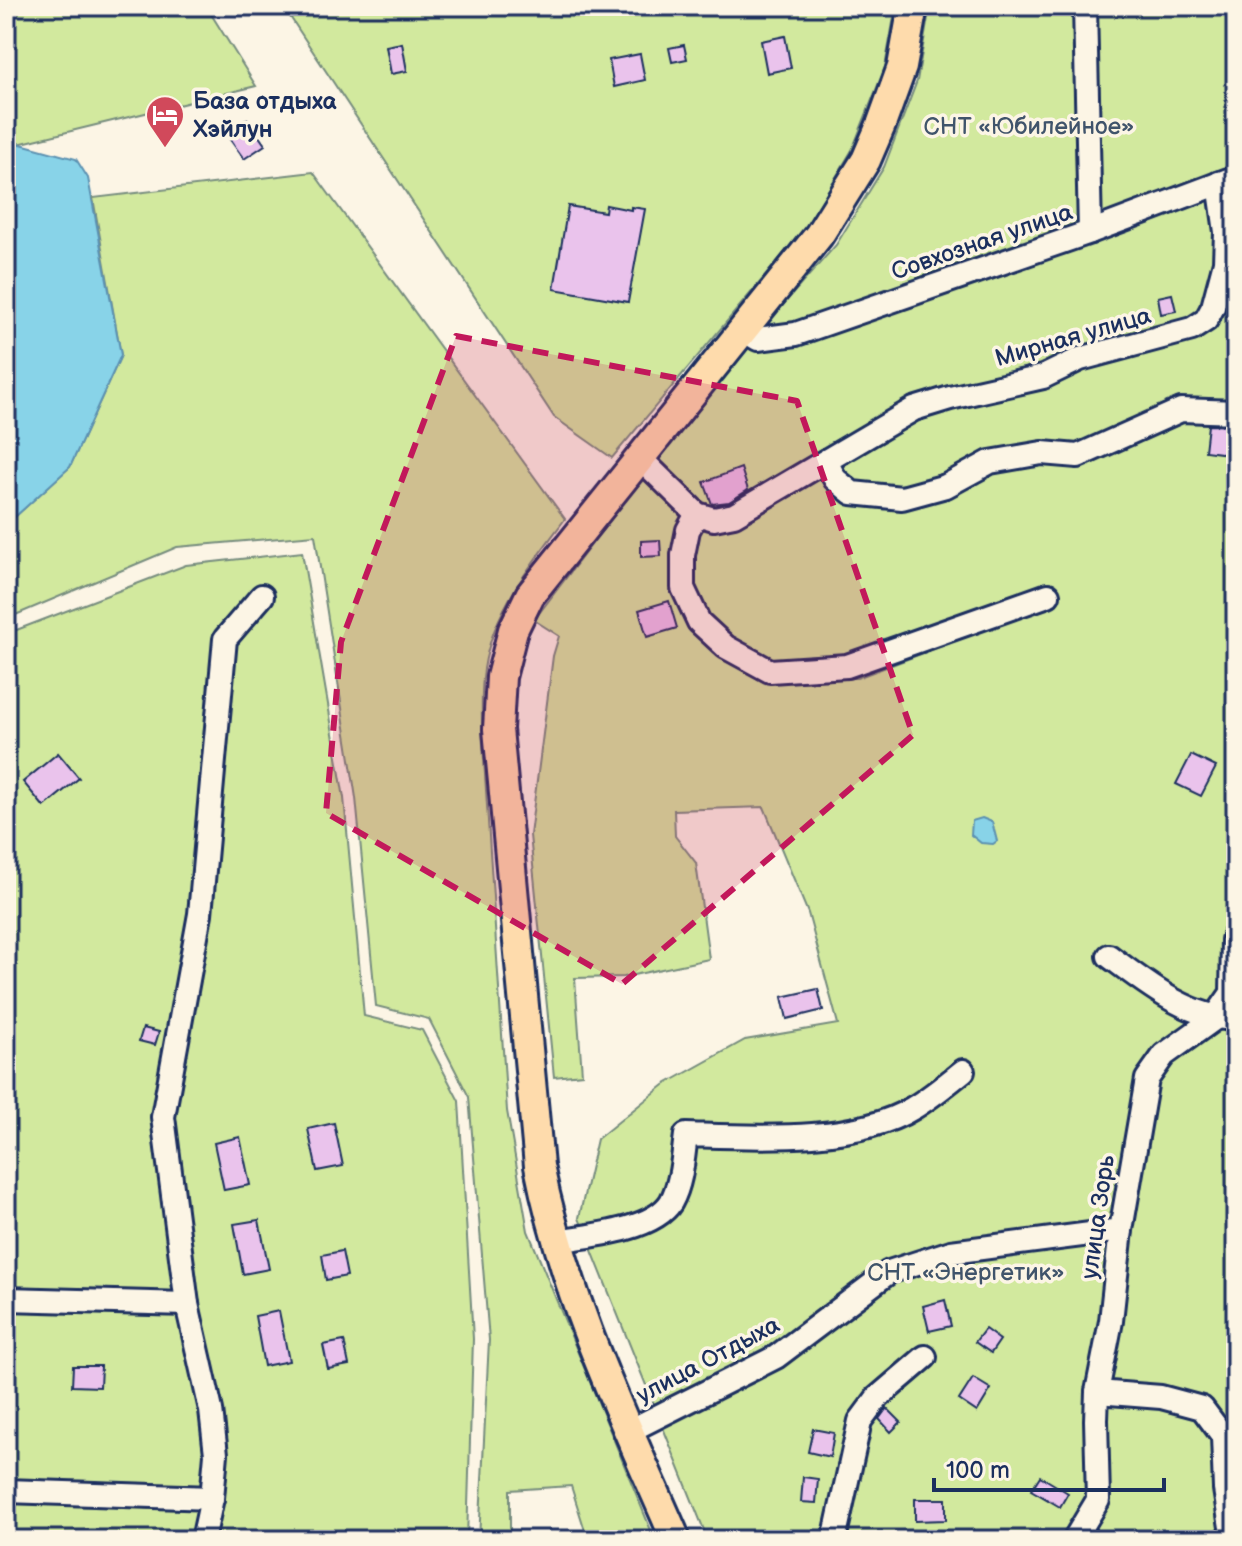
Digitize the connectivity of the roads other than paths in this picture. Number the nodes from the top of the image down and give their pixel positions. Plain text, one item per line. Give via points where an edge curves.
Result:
1 (913, 6) edge
2 (1085, 6) edge
3 (1228, 180) edge
4 (1090, 232) junction
5 (743, 330) junction
6 (1236, 412) edge
7 (641, 459) junction
8 (826, 461) junction
9 (697, 514) junction
10 (1048, 595) dead end
11 (262, 596) dead end
12 (1236, 932) edge
13 (1109, 956) dead end
14 (1225, 1019) edge
15 (963, 1071) dead end
16 (1121, 1230) junction
17 (556, 1241) junction
18 (6, 1299) edge
19 (187, 1304) junction
20 (925, 1357) dead end
21 (1097, 1392) junction
22 (629, 1431) junction
23 (6, 1491) edge
24 (212, 1498) junction
25 (203, 1540) edge
26 (676, 1540) edge
27 (834, 1540) edge
28 (1074, 1540) edge
29 (1233, 1540) edge

1 - 5 main road via 902,67 866,160 819,235
2 - 4 street
3 - 4 street, Совхозная улица
3 - 8 street, Мирная улица via 1225,262 1206,320 1192,329 1080,359 1043,377 914,409
4 - 5 street, Совхозная улица via 796,334 758,339
5 - 7 main road
6 - 8 street via 1181,410 1078,456 1042,453 990,462 946,486 902,498 852,493 835,479
7 - 9 street
7 - 17 main road via 530,595 513,630 501,677 498,729 539,1166
8 - 9 street via 734,515 714,519
9 - 10 street via 683,555 683,588 693,611 726,647 770,671 847,666
11 - 19 street via 225,639 200,914 163,1117
12 - 14 street, улица Зорь
13 - 14 street via 1159,993
14 - 16 street, улица Зорь via 1164,1055 1147,1079
15 - 17 street via 911,1110 865,1128 770,1138 686,1135 680,1178 670,1203 656,1217
16 - 21 street, улица Зорь
16 - 22 street, улица Отдыха via 951,1252 889,1272 776,1357
17 - 22 main road via 574,1300
18 - 19 street
19 - 24 street via 211,1410 216,1454
20 - 27 street via 877,1398 860,1421
21 - 28 street, улица Зорь via 1098,1500
21 - 29 street via 1161,1397 1202,1408 1223,1436
22 - 26 main road
23 - 24 street
24 - 25 street

